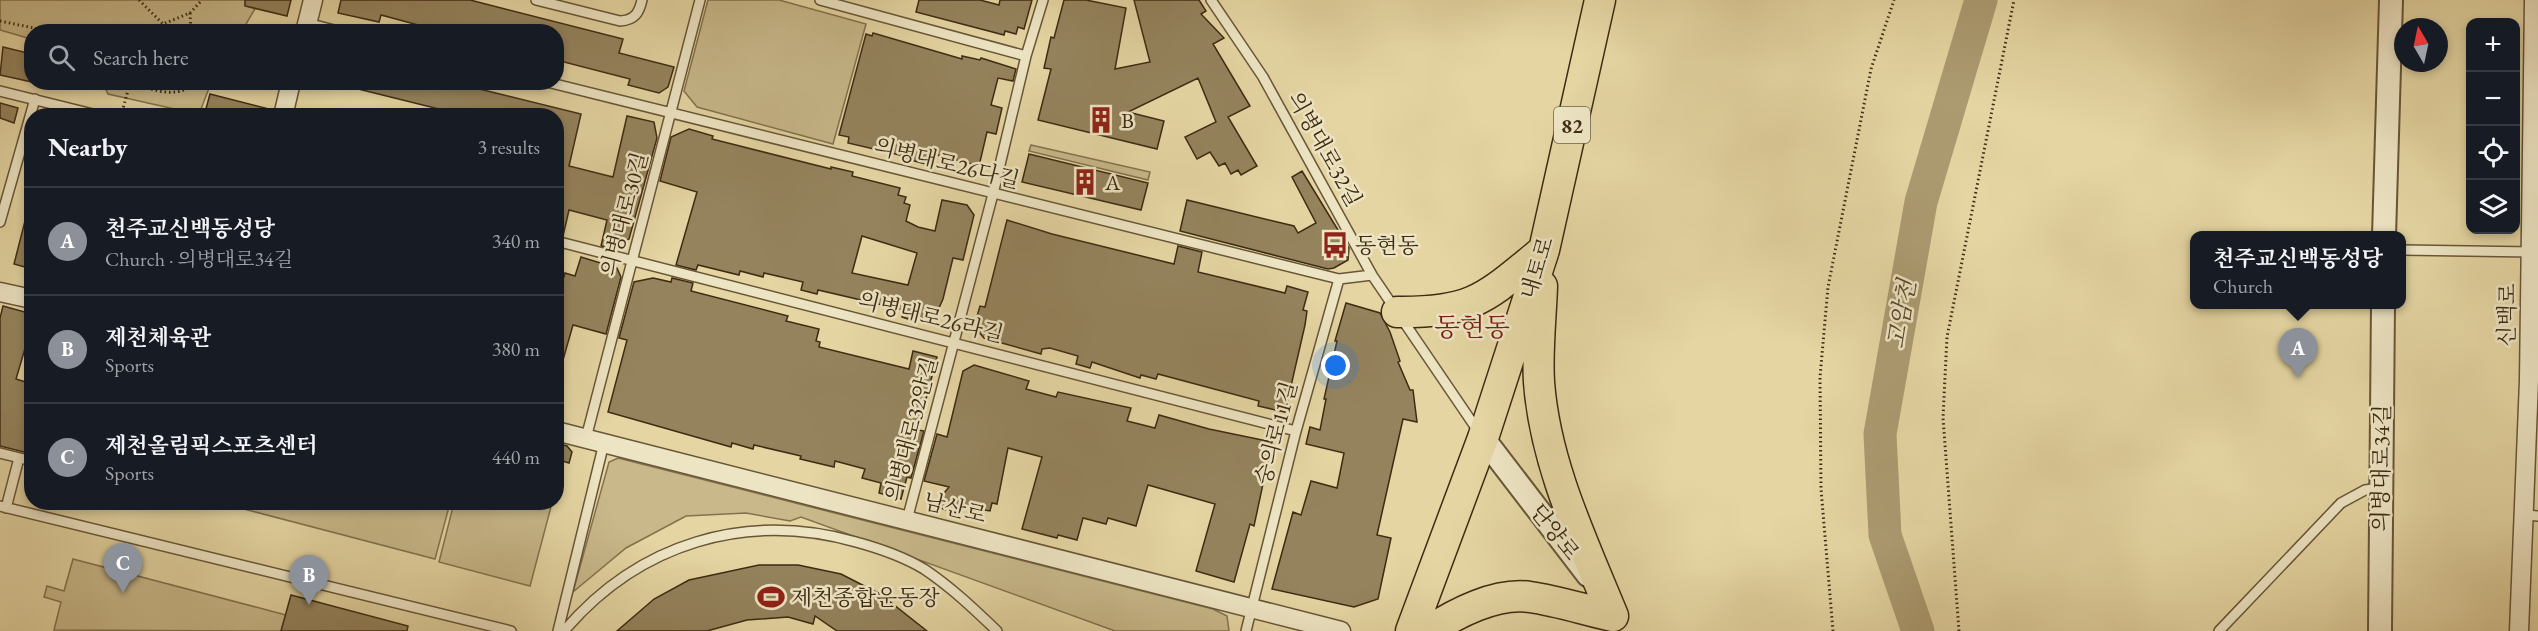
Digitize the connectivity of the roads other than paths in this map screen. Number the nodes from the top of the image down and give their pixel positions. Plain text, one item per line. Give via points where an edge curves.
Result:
1 (313, 0) edge
2 (536, 0) edge
3 (642, 0) edge
4 (700, 0) edge
5 (820, 0) edge
6 (1043, 0) edge
7 (1211, 0) edge
8 (1600, 0) edge
9 (2391, 0) edge
10 (2534, 0) edge
11 (307, 24) edge
12 (1026, 56) junction
13 (564, 86) edge
14 (289, 90) edge
15 (0, 91) edge
16 (35, 99) junction
17 (32, 108) edge
18 (70, 108) edge
19 (285, 108) edge
20 (671, 113) junction
21 (24, 138) edge
22 (993, 194) junction
23 (0, 222) edge
24 (2384, 231) edge
25 (564, 243) edge
26 (1544, 250) junction
27 (2406, 250) edge
28 (2535, 252) edge
29 (633, 261) junction
30 (1372, 275) junction
31 (1339, 279) junction
32 (0, 292) edge
33 (24, 297) edge
34 (2383, 309) edge
35 (1397, 312) junction
36 (955, 343) junction
37 (2534, 380) edge
38 (1296, 431) junction
39 (564, 433) edge
40 (585, 438) junction
41 (1483, 438) junction
42 (604, 443) junction
43 (0, 453) edge
44 (19, 458) junction
45 (24, 459) edge
46 (2382, 487) junction
47 (3, 507) edge
48 (2532, 516) edge
49 (907, 520) junction
50 (1252, 608) junction
51 (1617, 624) edge
52 (511, 631) edge
53 (558, 631) edge
54 (564, 631) edge
55 (997, 631) edge
56 (1246, 631) edge
57 (1341, 631) edge
58 (1411, 631) edge
59 (1429, 631) edge
60 (2218, 631) edge
61 (2380, 631) edge
62 (2519, 631) edge

1 - 11 street
2 - 3 lane via 620,21 636,16
4 - 20 lane, 의병대로30길
5 - 12 lane
6 - 12 lane, 의병대로32안길
7 - 30 lane, 의병대로32길 via 1263,77
8 - 26 main road, 내토로 / 82
9 - 24 street
10 - 28 street, 신백로
12 - 22 lane, 의병대로32안길
13 - 20 lane, 의병대로26다길
14 - 19 street
15 - 16 lane
16 - 17 lane
16 - 18 lane
20 - 22 lane, 의병대로26다길
20 - 29 lane, 의병대로30길
21 - 23 lane
22 - 31 lane, 의병대로26다길
22 - 36 lane, 의병대로32안길
25 - 29 lane, 의병대로26라길
26 - 35 main road via 1486,297 1465,306 1439,312
26 - 41 main road, 내토로 / 82
26 - 51 main road via 1539,381 1549,442 1559,482
27 - 28 lane
28 - 37 street, 신백로
29 - 36 lane, 의병대로26라길
29 - 40 lane, 의병대로30길
30 - 31 lane
30 - 35 lane, 의병대로32길
31 - 38 lane, 숭의로11길
32 - 33 street
34 - 46 street, 의병대로34길
35 - 41 lane, 의병대로32길
36 - 38 lane, 의병대로26라길
36 - 49 lane, 의병대로32안길
37 - 48 street, 신백로
38 - 50 lane, 숭의로11길
39 - 40 street, 남산로
40 - 42 street, 남산로
41 - 51 street, 단양로 via 1587,574
41 - 58 main road, 내토로 / 82
42 - 49 street, 남산로
42 - 53 lane
43 - 44 lane
44 - 45 lane
44 - 47 lane
46 - 60 lane via 2365,490 2341,503
46 - 61 street, 의병대로34길
47 - 52 lane
48 - 62 street, 신백로
49 - 50 street, 남산로
50 - 56 lane, 숭의로11길
50 - 57 street, 남산로
51 - 59 main road via 1529,597 1510,597 1481,605
54 - 55 lane via 606,592 675,548 723,534 795,529 872,546 922,568 958,594

